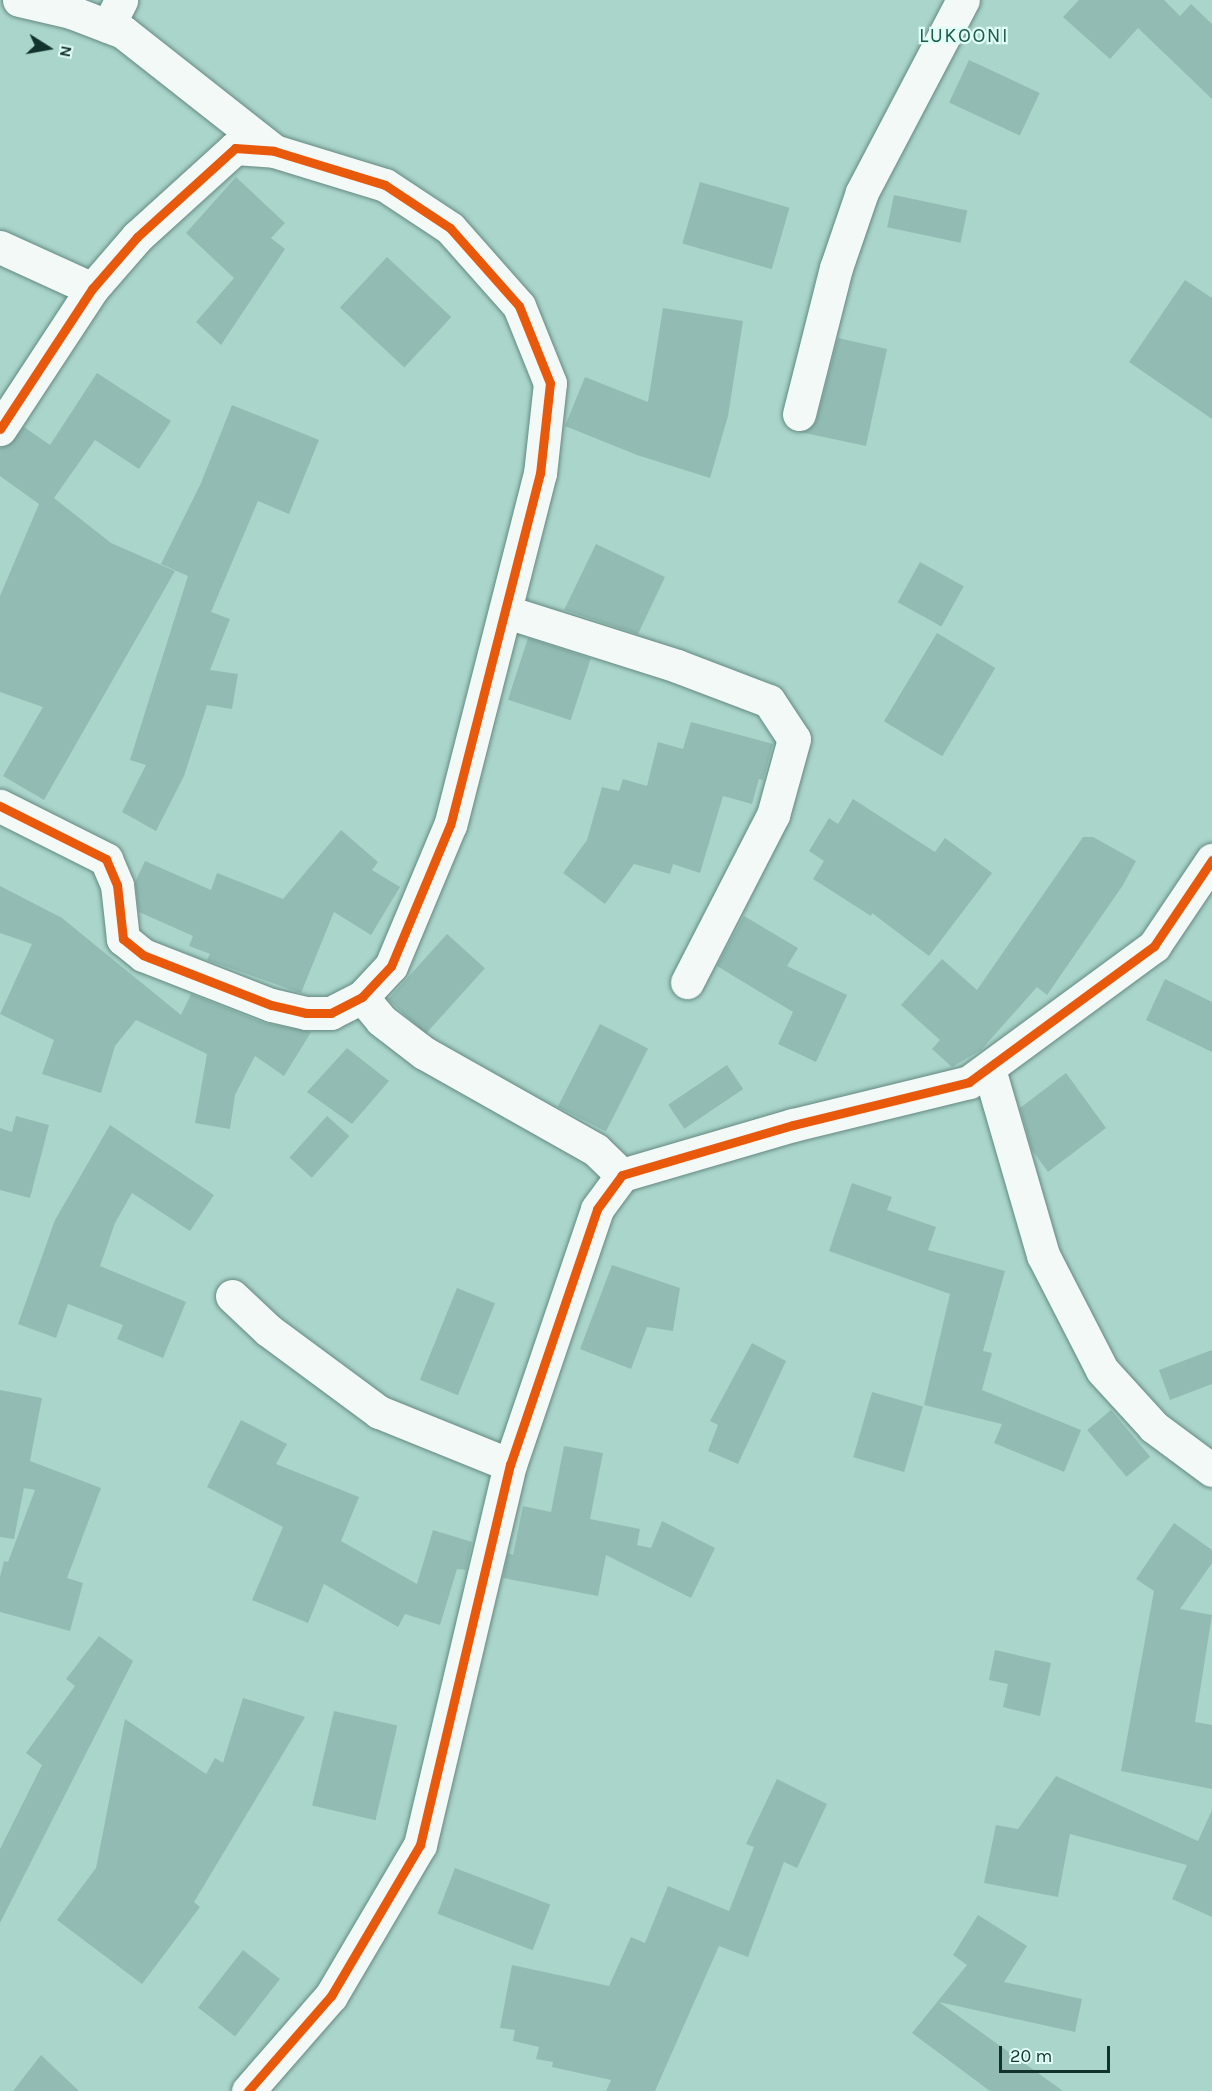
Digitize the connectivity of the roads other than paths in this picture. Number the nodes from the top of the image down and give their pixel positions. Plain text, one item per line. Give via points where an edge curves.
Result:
1 (19, 0) edge
2 (963, 0) edge
3 (115, 13) edge
4 (274, 151) junction
5 (0, 247) edge
6 (92, 289) junction
7 (799, 414) dead end
8 (0, 429) edge
9 (507, 612) junction
10 (0, 806) edge
11 (1212, 860) edge
12 (687, 982) dead end
13 (362, 997) junction
14 (989, 1069) junction
15 (622, 1175) junction
16 (232, 1296) dead end
17 (510, 1465) junction
18 (1212, 1470) edge
19 (248, 2091) edge

1 - 3 street via 71,12
2 - 7 street via 862,192 836,268
3 - 4 street via 123,32
4 - 6 street via 235,148 211,166 137,237
4 - 9 street via 385,184 450,228 519,306 550,382 540,472
5 - 6 street
6 - 8 street
9 - 12 street via 677,666 769,701 794,739 773,815
9 - 13 street via 450,825 391,966
10 - 13 street via 106,858 117,885 123,939 143,955 271,1005 306,1012 331,1013
11 - 14 street via 1154,946
13 - 15 street via 381,1020 424,1053 596,1149
14 - 15 street via 969,1082 793,1125
14 - 18 street via 1043,1255 1102,1370 1154,1427
15 - 17 street via 597,1209
16 - 17 street via 268,1330 379,1412
17 - 19 street via 420,1845 331,1996

